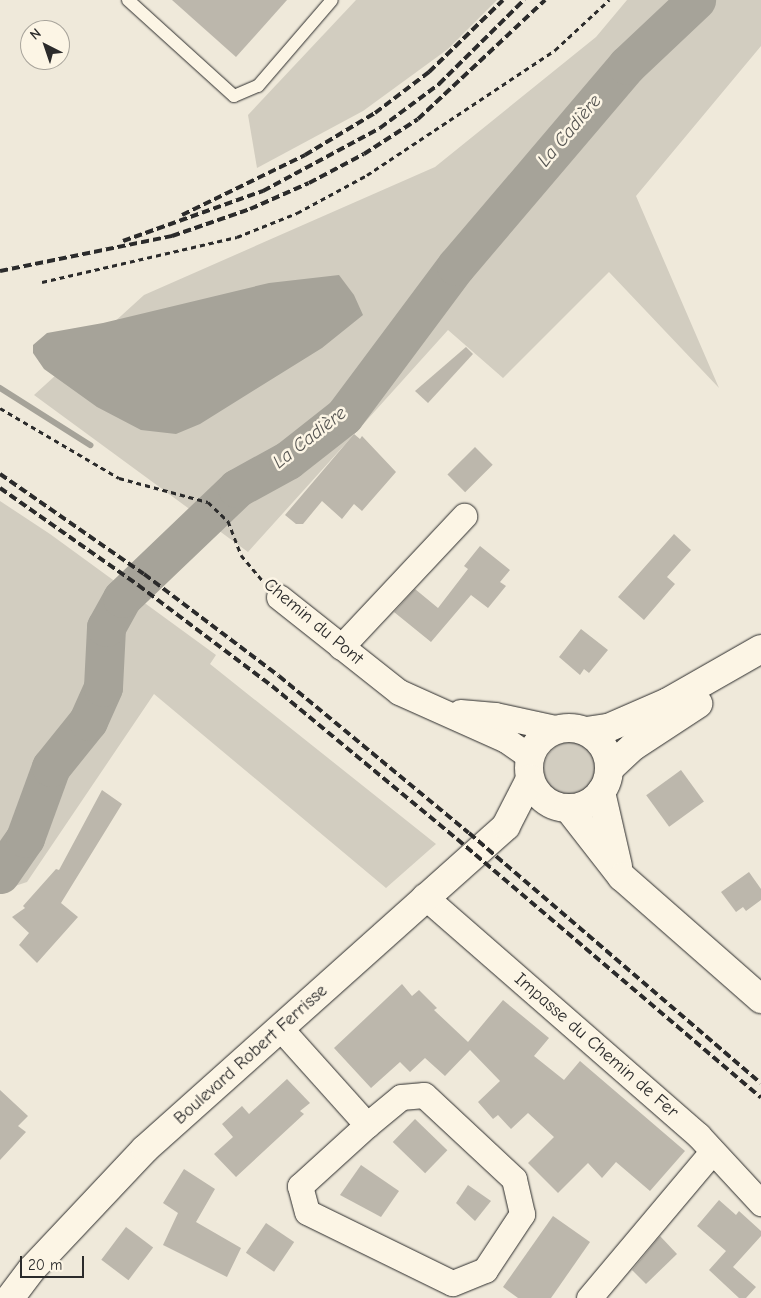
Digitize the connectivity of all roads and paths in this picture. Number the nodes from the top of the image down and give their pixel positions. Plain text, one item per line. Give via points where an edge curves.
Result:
1 (128, 0) edge
2 (332, 0) edge
3 (609, 0) edge
4 (42, 282) dead end
5 (0, 408) edge
6 (464, 516) dead end
7 (279, 596) joint
8 (342, 647) junction
9 (761, 649) edge
10 (761, 666) edge
11 (448, 712) junction
12 (559, 729) junction
13 (586, 731) junction
14 (530, 768) junction
15 (605, 781) junction
16 (563, 808) junction
17 (506, 826) junction
18 (622, 877) junction
19 (424, 896) junction
20 (761, 999) edge
21 (281, 1029) junction
22 (366, 1125) junction
23 (712, 1152) junction
24 (761, 1203) edge
25 (10, 1298) edge
26 (589, 1298) edge

1 - 2 lane via 234,96 258,86
3 - 4 path via 555,50 367,175 297,213 236,237
5 - 7 path, Chemin du Pont via 120,478 208,502 228,521 249,568
6 - 8 street
7 - 8 street, Chemin du Pont
8 - 11 street, Chemin du Pont via 399,692
9 - 13 street via 668,702 608,728
10 - 15 street via 634,746
11 - 12 street, Chemin du Pont via 496,715
11 - 14 street, Chemin du Pont via 506,740
12 - 13 street via 573,727
12 - 14 street via 546,734
13 - 15 street via 603,746
14 - 16 street via 540,797
14 - 17 street, Boulevard Robert Ferrisse
15 - 16 street via 587,804
15 - 18 street
16 - 17 street, Boulevard Robert Ferrisse
16 - 18 street
17 - 19 street, Boulevard Robert Ferrisse
18 - 20 street
19 - 21 street, Boulevard Robert Ferrisse
19 - 23 street, Impasse du Chemin de Fer via 698,1135
21 - 22 street
21 - 25 street, Boulevard Robert Ferrisse via 146,1149 32,1269
22 - 22 street via 300,1186 307,1212 452,1283 485,1270 522,1214 514,1179 424,1095 401,1097
23 - 24 street, Impasse du Chemin de Fer
23 - 26 street

